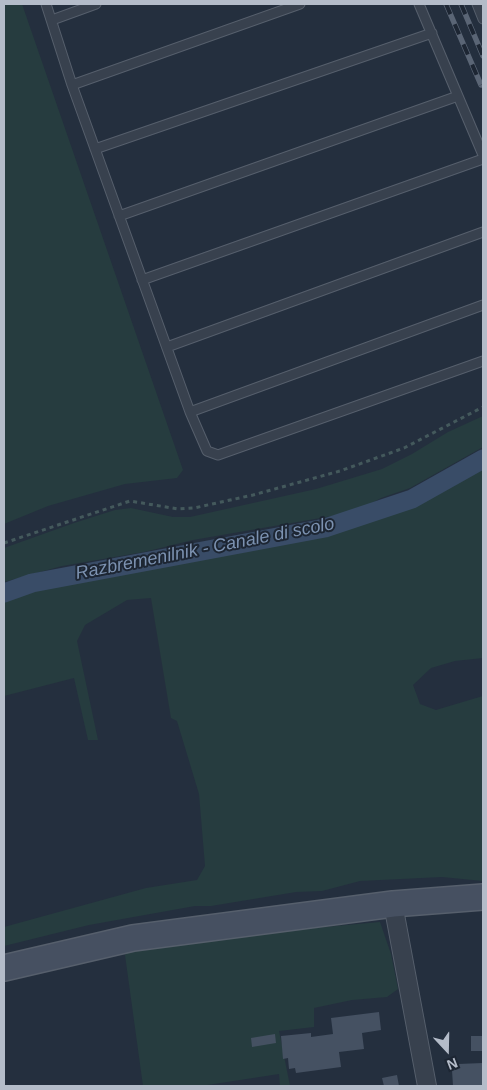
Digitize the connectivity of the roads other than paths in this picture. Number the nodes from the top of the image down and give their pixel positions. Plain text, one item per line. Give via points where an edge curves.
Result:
1 (46, 4) edge
2 (96, 4) edge
3 (300, 4) edge
4 (419, 4) edge
5 (477, 4) edge
6 (483, 19) edge
7 (52, 20) junction
8 (432, 33) junction
9 (72, 84) junction
10 (458, 96) junction
11 (95, 149) junction
12 (483, 155) edge
13 (483, 159) edge
14 (119, 216) junction
15 (483, 232) edge
16 (142, 280) junction
17 (483, 305) edge
18 (167, 347) junction
19 (483, 361) edge
20 (190, 412) junction
21 (483, 898) edge
22 (392, 904) junction
23 (4, 968) edge
24 (427, 1086) edge

1 - 7 lane
2 - 7 lane
3 - 9 lane
4 - 8 lane
5 - 6 lane
7 - 9 lane
8 - 10 lane
8 - 11 lane
9 - 11 lane
10 - 12 lane
10 - 14 lane
11 - 14 lane
13 - 16 lane
14 - 16 lane
15 - 18 lane
16 - 18 lane
17 - 20 lane
18 - 20 lane
19 - 20 lane via 218,456 206,451
21 - 22 main road
22 - 23 main road via 133,938
22 - 24 street

